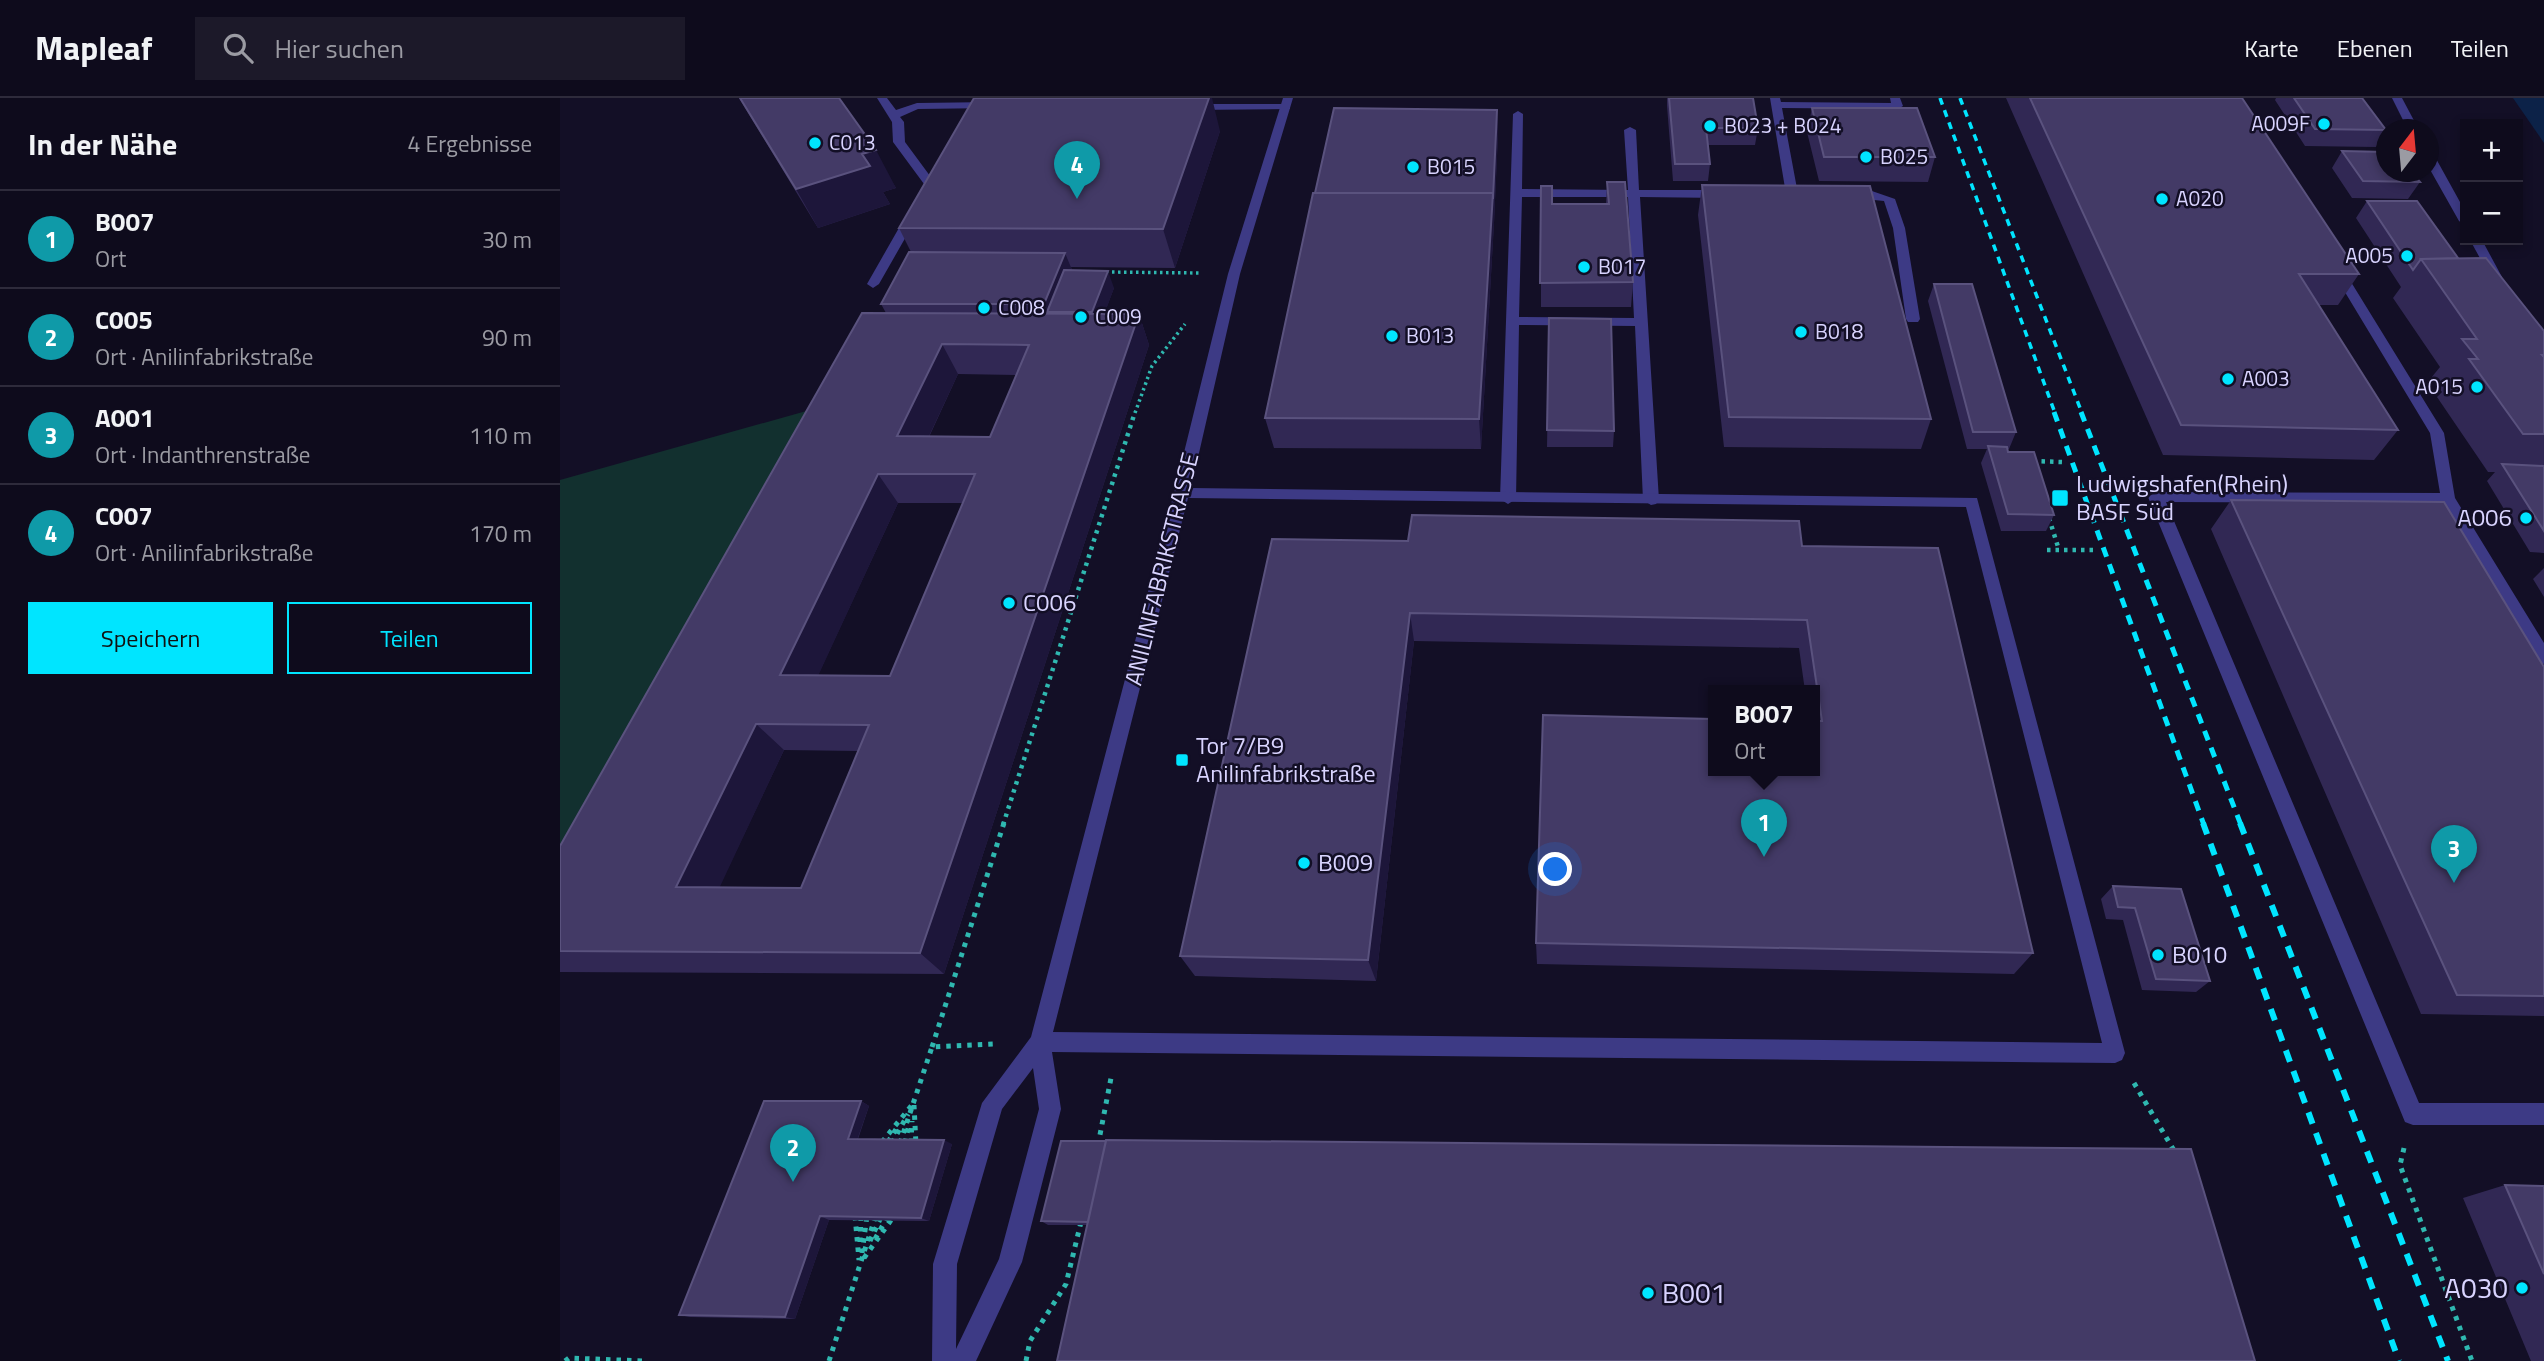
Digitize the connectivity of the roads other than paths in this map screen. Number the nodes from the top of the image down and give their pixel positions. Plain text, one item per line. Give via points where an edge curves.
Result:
1 (882, 98) edge
2 (1895, 98) edge
3 (2397, 98) edge
4 (1776, 102) edge
5 (1287, 103) edge
6 (1010, 105) edge
7 (1175, 107) edge
8 (1518, 114) dead end
9 (894, 115) junction
10 (2408, 119) edge
11 (1630, 130) dead end
12 (2439, 175) edge
13 (1516, 193) junction
14 (1634, 193) junction
15 (1739, 194) edge
16 (1792, 194) edge
17 (1830, 194) edge
18 (2460, 212) edge
19 (2479, 245) edge
20 (2331, 260) edge
21 (873, 284) dead end
22 (2501, 285) edge
23 (1913, 319) dead end
24 (1512, 321) junction
25 (1641, 322) junction
26 (1182, 494) junction
27 (2448, 498) junction
28 (1508, 499) junction
29 (1651, 500) junction
30 (2544, 657) edge
31 (1040, 1042) junction
32 (2544, 1114) edge
33 (944, 1361) edge
34 (963, 1361) edge

1 - 9 street
2 - 4 street via 1898,106
3 - 10 street
4 - 16 street
5 - 7 street
5 - 26 street, ANILINFABRIKSTRASSE via 1234,274
6 - 9 street via 917,107
8 - 13 street
9 - 21 street via 900,142 930,184
11 - 14 street
12 - 18 street
13 - 14 street
13 - 24 street
14 - 15 street
14 - 25 street
17 - 23 street via 1869,194 1889,200 1898,219
19 - 22 street
20 - 27 street via 2437,433
24 - 25 street
24 - 28 street
25 - 29 street
26 - 28 street
26 - 31 street, ANILINFABRIKSTRASSE
27 - 30 street
27 - 32 street via 2157,497 2413,1114
28 - 29 street
29 - 31 street via 1972,502 2115,1053
31 - 33 street, ANILINFABRIKSTRASSE via 993,1103 948,1252
31 - 34 street, ANILINFABRIKSTRASSE via 1050,1109 1010,1262

